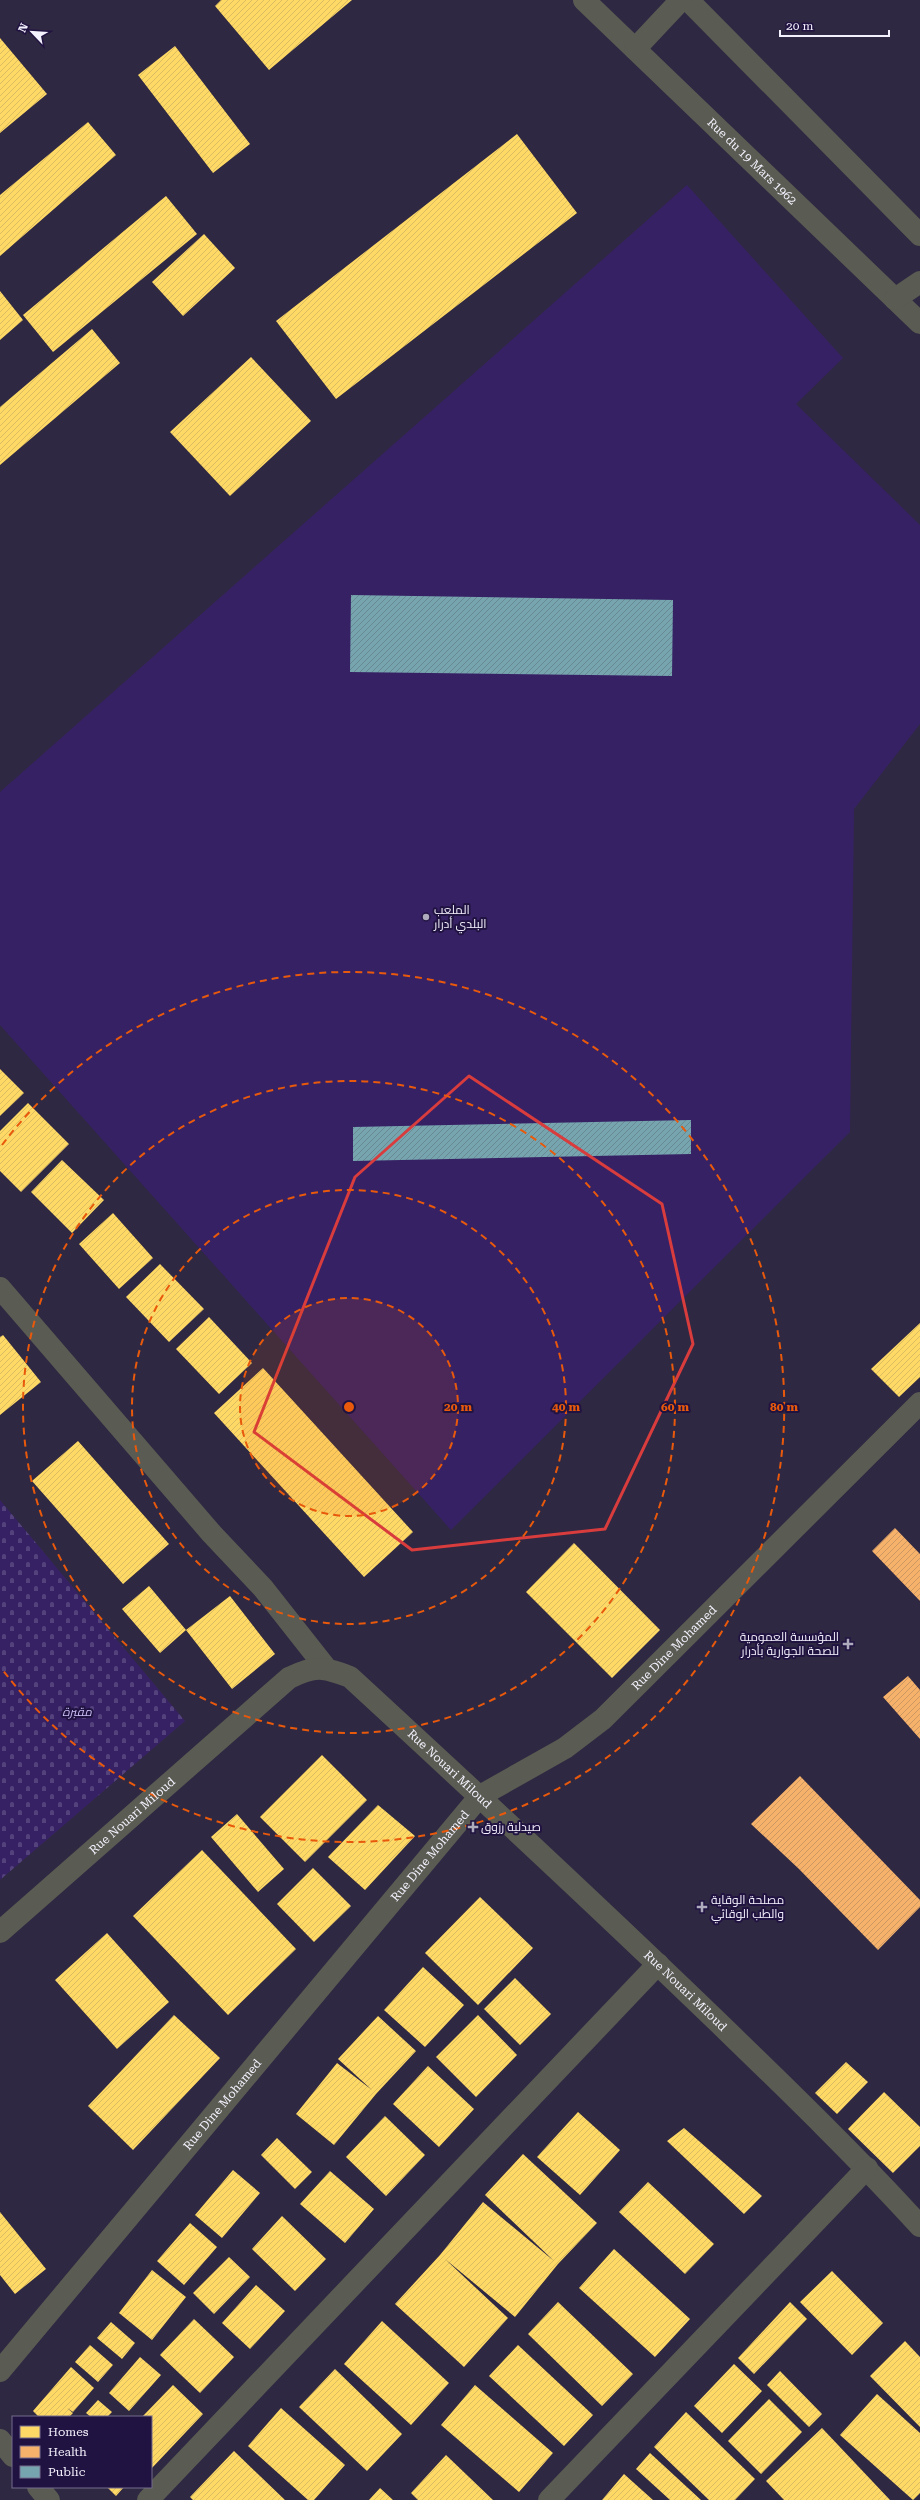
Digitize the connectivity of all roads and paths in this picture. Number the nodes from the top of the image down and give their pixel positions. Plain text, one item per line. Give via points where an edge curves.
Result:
1 (584, 0) edge
2 (681, 0) edge
3 (688, 0) edge
4 (634, 49) junction
5 (920, 235) edge
6 (920, 282) edge
7 (895, 299) junction
8 (920, 323) edge
9 (0, 1288) edge
10 (920, 1403) edge
11 (326, 1668) junction
12 (480, 1796) junction
13 (0, 1932) edge
14 (658, 1964) junction
15 (867, 2168) junction
16 (920, 2226) edge
17 (0, 2371) edge
18 (0, 2440) edge
19 (12, 2455) edge
20 (39, 2488) edge
21 (49, 2500) edge
22 (148, 2500) edge
23 (549, 2500) edge

1 - 4 street, Rue du 19 Mars 1962
2 - 4 street
3 - 5 street
4 - 7 street, Rue du 19 Mars 1962
6 - 7 street
7 - 8 street, Rue du 19 Mars 1962
9 - 11 street via 212,1534 263,1588
10 - 12 street, Rue Dine Mohamed via 604,1719 565,1748
11 - 12 street, Rue Nouari Miloud via 350,1677
11 - 13 street, Rue Nouari Miloud via 309,1669 289,1678
12 - 14 street, Rue Nouari Miloud
12 - 17 street, Rue Dine Mohamed
14 - 15 street, Rue Nouari Miloud
14 - 22 street
15 - 16 street, Rue Nouari Miloud
15 - 23 street
18 - 19 street
20 - 21 street

